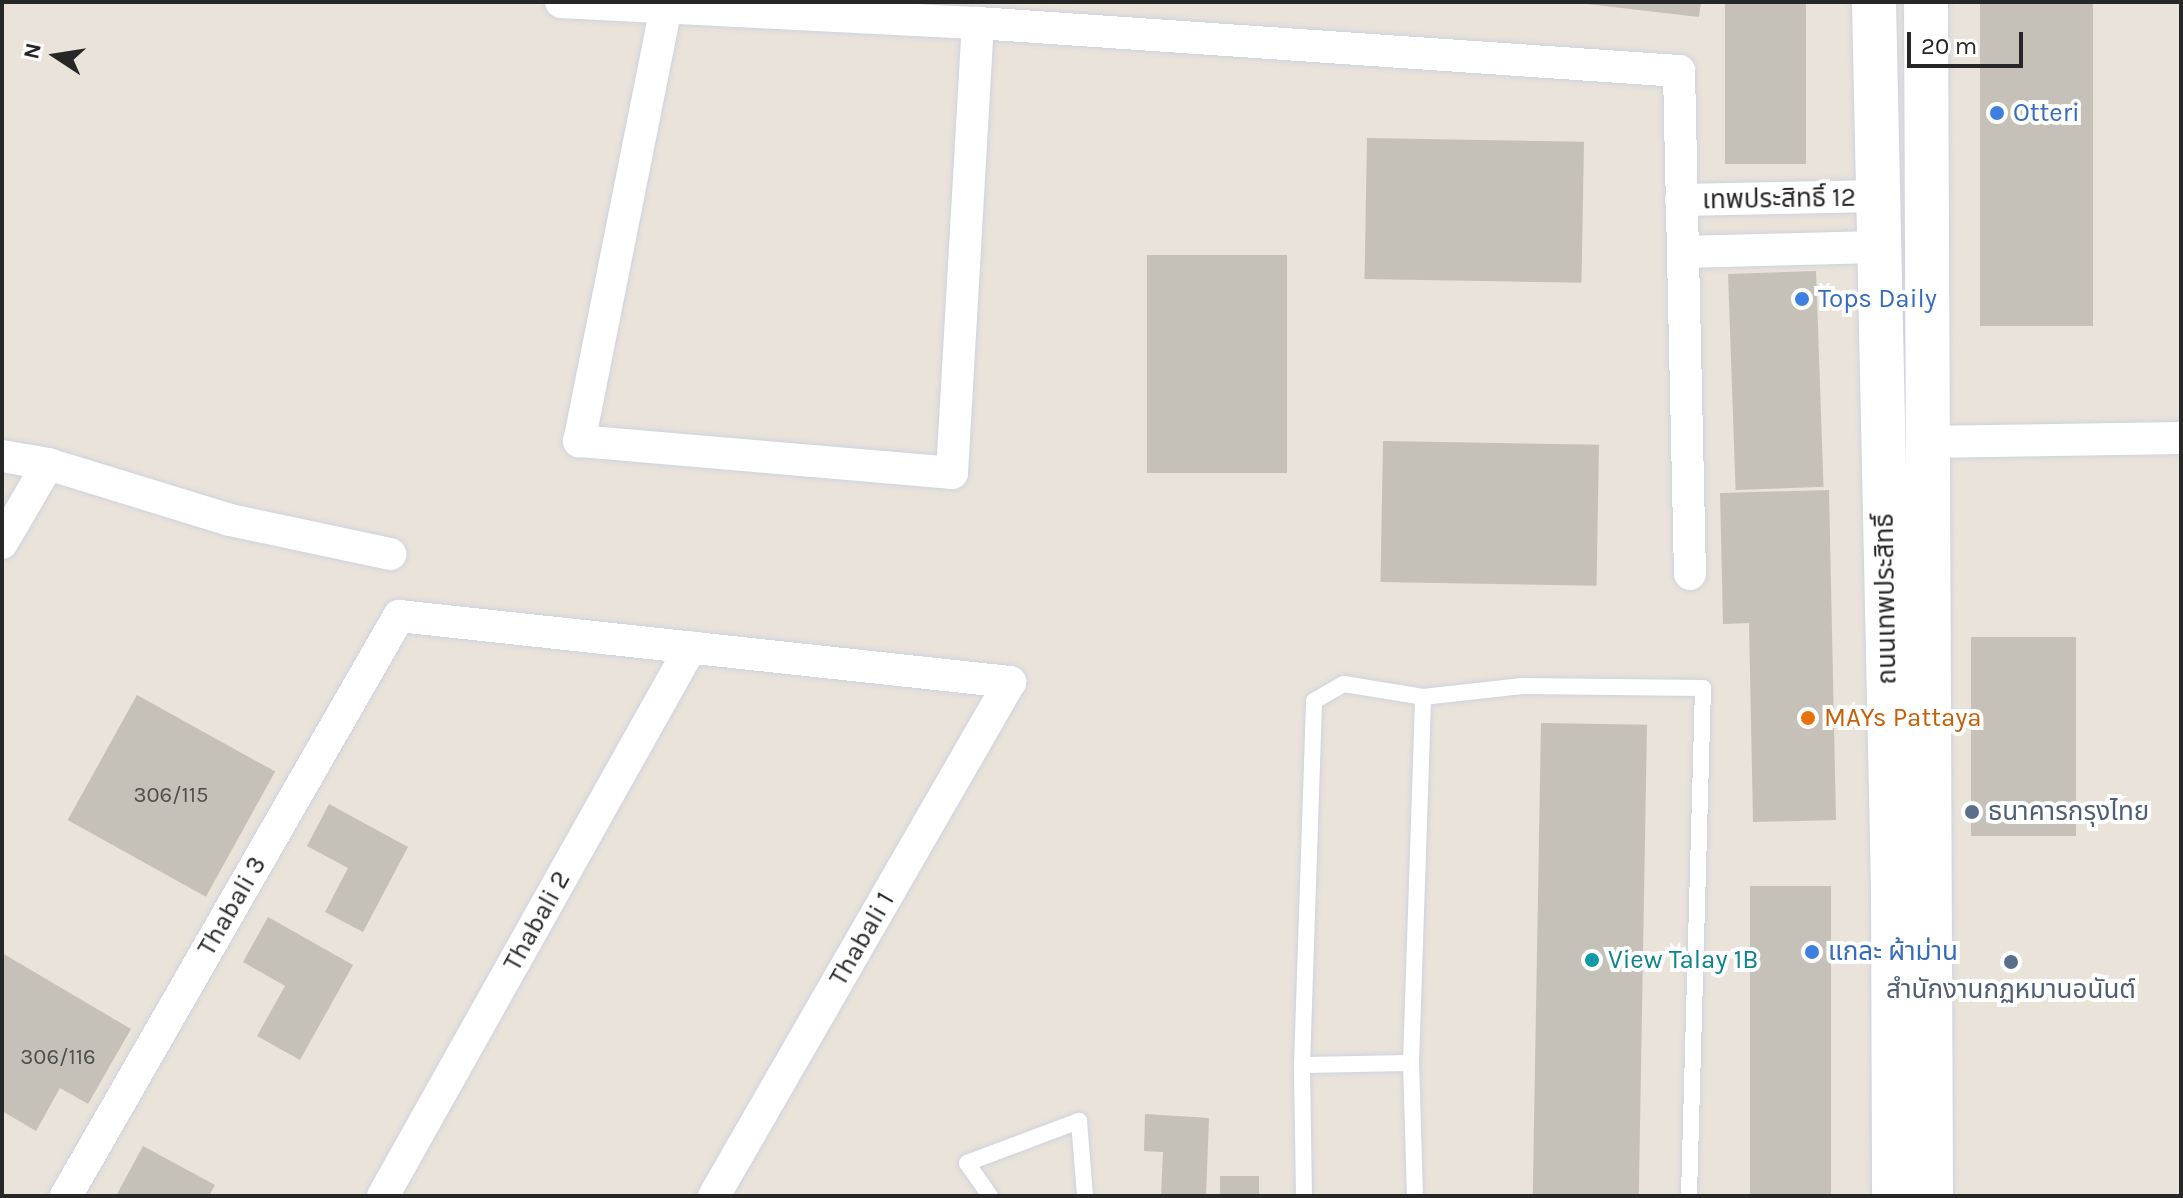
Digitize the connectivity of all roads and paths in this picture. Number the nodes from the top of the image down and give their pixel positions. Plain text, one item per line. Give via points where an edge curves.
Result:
1 (561, 2) edge
2 (1874, 2) edge
3 (1926, 2) edge
4 (666, 7) junction
5 (978, 23) junction
6 (1877, 196) junction
7 (1681, 200) junction
8 (1877, 247) junction
9 (1683, 252) junction
10 (2181, 438) edge
11 (1927, 442) junction
12 (2, 456) edge
13 (48, 464) junction
14 (2, 543) edge
15 (390, 554) dead end
16 (1690, 574) dead end
17 (691, 647) junction
18 (1423, 697) junction
19 (1411, 1063) junction
20 (1302, 1065) junction
21 (66, 1196) edge
22 (383, 1196) edge
23 (714, 1196) edge
24 (990, 1196) edge
25 (1085, 1196) edge
26 (1304, 1196) edge
27 (1415, 1196) edge
28 (1689, 1196) edge
29 (1894, 1196) edge
30 (1931, 1196) edge

1 - 4 street
2 - 6 main road, ถนนเทพประสิทธิ์
3 - 11 main road, ถนนเทพประสิทธิ์
4 - 5 street
4 - 5 street via 579,441 952,473
5 - 7 street via 1679,71
6 - 7 street, เทพประสิทธิ์ 12
6 - 8 main road, ถนนเทพประสิทธิ์
7 - 9 street
8 - 9 street, เทพประสิทธิ์ 12
8 - 29 main road, ถนนเทพประสิทธิ์ via 1893,890
9 - 16 street
10 - 11 street
11 - 30 main road, ถนนเทพประสิทธิ์
12 - 13 street
13 - 14 street
13 - 15 street via 230,520
17 - 21 street, Thabali 3 via 399,616
17 - 22 street, Thabali 2
17 - 23 street, Thabali 1 via 1010,682
18 - 19 lane
18 - 20 lane via 1344,684 1314,701
18 - 28 lane via 1522,686 1703,688
19 - 20 lane
19 - 27 lane
20 - 26 lane
24 - 25 lane via 967,1163 1079,1121

